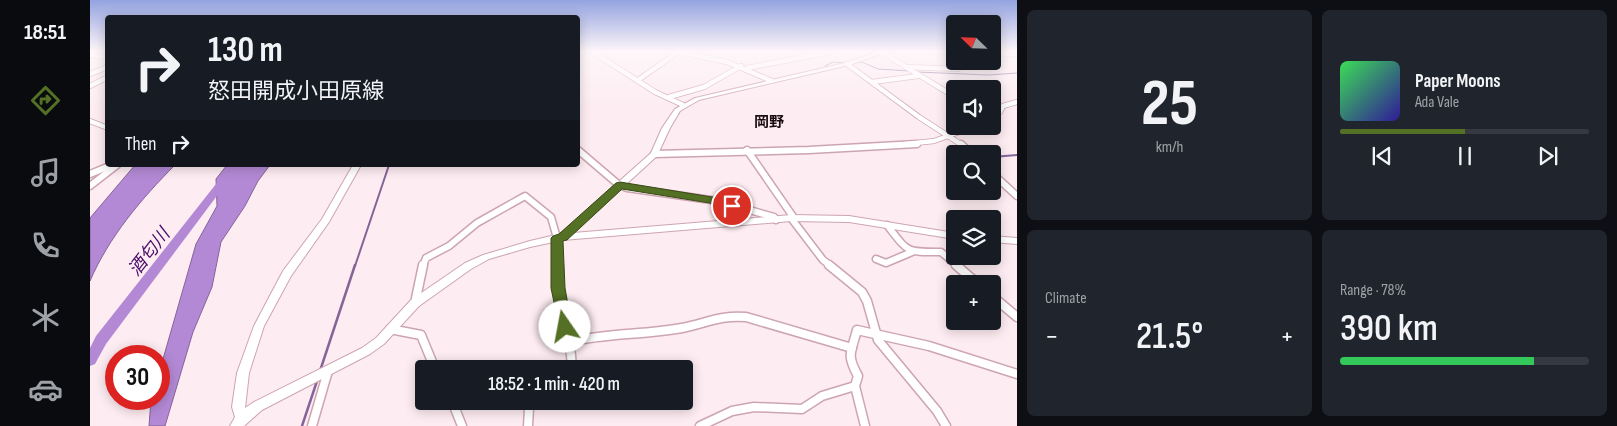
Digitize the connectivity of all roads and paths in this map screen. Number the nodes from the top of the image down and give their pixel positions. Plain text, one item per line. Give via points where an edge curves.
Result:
1 (625, 72) edge
2 (650, 72) edge
3 (731, 72) edge
4 (754, 72) edge
5 (813, 72) edge
6 (859, 72) edge
7 (913, 72) edge
8 (918, 76) junction
9 (105, 79) edge
10 (638, 80) junction
11 (772, 81) junction
12 (872, 82) junction
13 (90, 86) edge
14 (946, 92) edge
15 (669, 97) junction
16 (1017, 102) edge
17 (683, 105) junction
18 (1001, 110) edge
19 (90, 121) edge
20 (105, 127) edge
21 (946, 135) junction
22 (962, 145) edge
23 (747, 150) junction
24 (580, 152) edge
25 (654, 154) junction
26 (107, 167) edge
27 (114, 167) edge
28 (356, 167) edge
29 (90, 174) edge
30 (1001, 181) edge
31 (620, 185) junction
32 (90, 186) edge
33 (1017, 196) edge
34 (793, 218) junction
35 (776, 220) junction
36 (887, 225) junction
37 (946, 235) edge
38 (560, 238) junction
39 (1001, 240) edge
40 (1017, 241) edge
41 (912, 252) junction
42 (876, 260) dead end
43 (968, 275) edge
44 (415, 303) junction
45 (1001, 304) edge
46 (1017, 317) edge
47 (390, 329) junction
48 (876, 333) junction
49 (568, 342) junction
50 (852, 348) junction
51 (431, 360) edge
52 (571, 360) edge
53 (328, 372) junction
54 (1017, 374) edge
55 (855, 386) junction
56 (456, 410) edge
57 (529, 410) edge
58 (239, 422) edge
59 (312, 426) edge
60 (462, 426) edge
61 (528, 426) edge
62 (700, 426) edge
63 (865, 426) edge
64 (946, 426) edge

1 - 10 street
2 - 10 street
3 - 15 street via 704,87
4 - 11 street
5 - 11 main road
6 - 12 street
7 - 8 street
8 - 12 street
8 - 14 street
9 - 13 street
10 - 15 street
11 - 17 main road
12 - 21 street
15 - 17 street
16 - 18 street via 1003,106
17 - 25 main road via 672,114
19 - 20 street
21 - 22 street
21 - 23 street via 915,144
23 - 25 street
23 - 34 street
24 - 31 street
25 - 31 main road
26 - 29 street
27 - 32 street
28 - 58 main road via 326,220 287,274 259,326 243,373
30 - 33 street
31 - 35 street via 718,201
31 - 38 main road
34 - 35 main road
34 - 36 main road via 848,219
34 - 48 street via 823,260 862,292 868,301
35 - 38 main road
36 - 37 main road
36 - 41 street via 904,248
38 - 44 main road via 530,244 468,266
38 - 44 street via 551,218 525,196 477,223 449,246 426,258
38 - 49 street via 559,297
39 - 40 main road
41 - 42 street via 886,263
41 - 43 street via 942,252
44 - 47 main road
45 - 46 street
47 - 51 street via 421,335
47 - 53 main road via 366,352
48 - 50 street via 857,330
48 - 54 street
48 - 64 street via 881,346
49 - 50 street via 593,336 682,328 733,316
49 - 52 street
50 - 55 street via 850,361 858,376
53 - 58 main road via 258,406
53 - 59 street
55 - 62 street via 817,398 802,409 763,406 744,409
55 - 63 street
56 - 60 street
57 - 61 street

